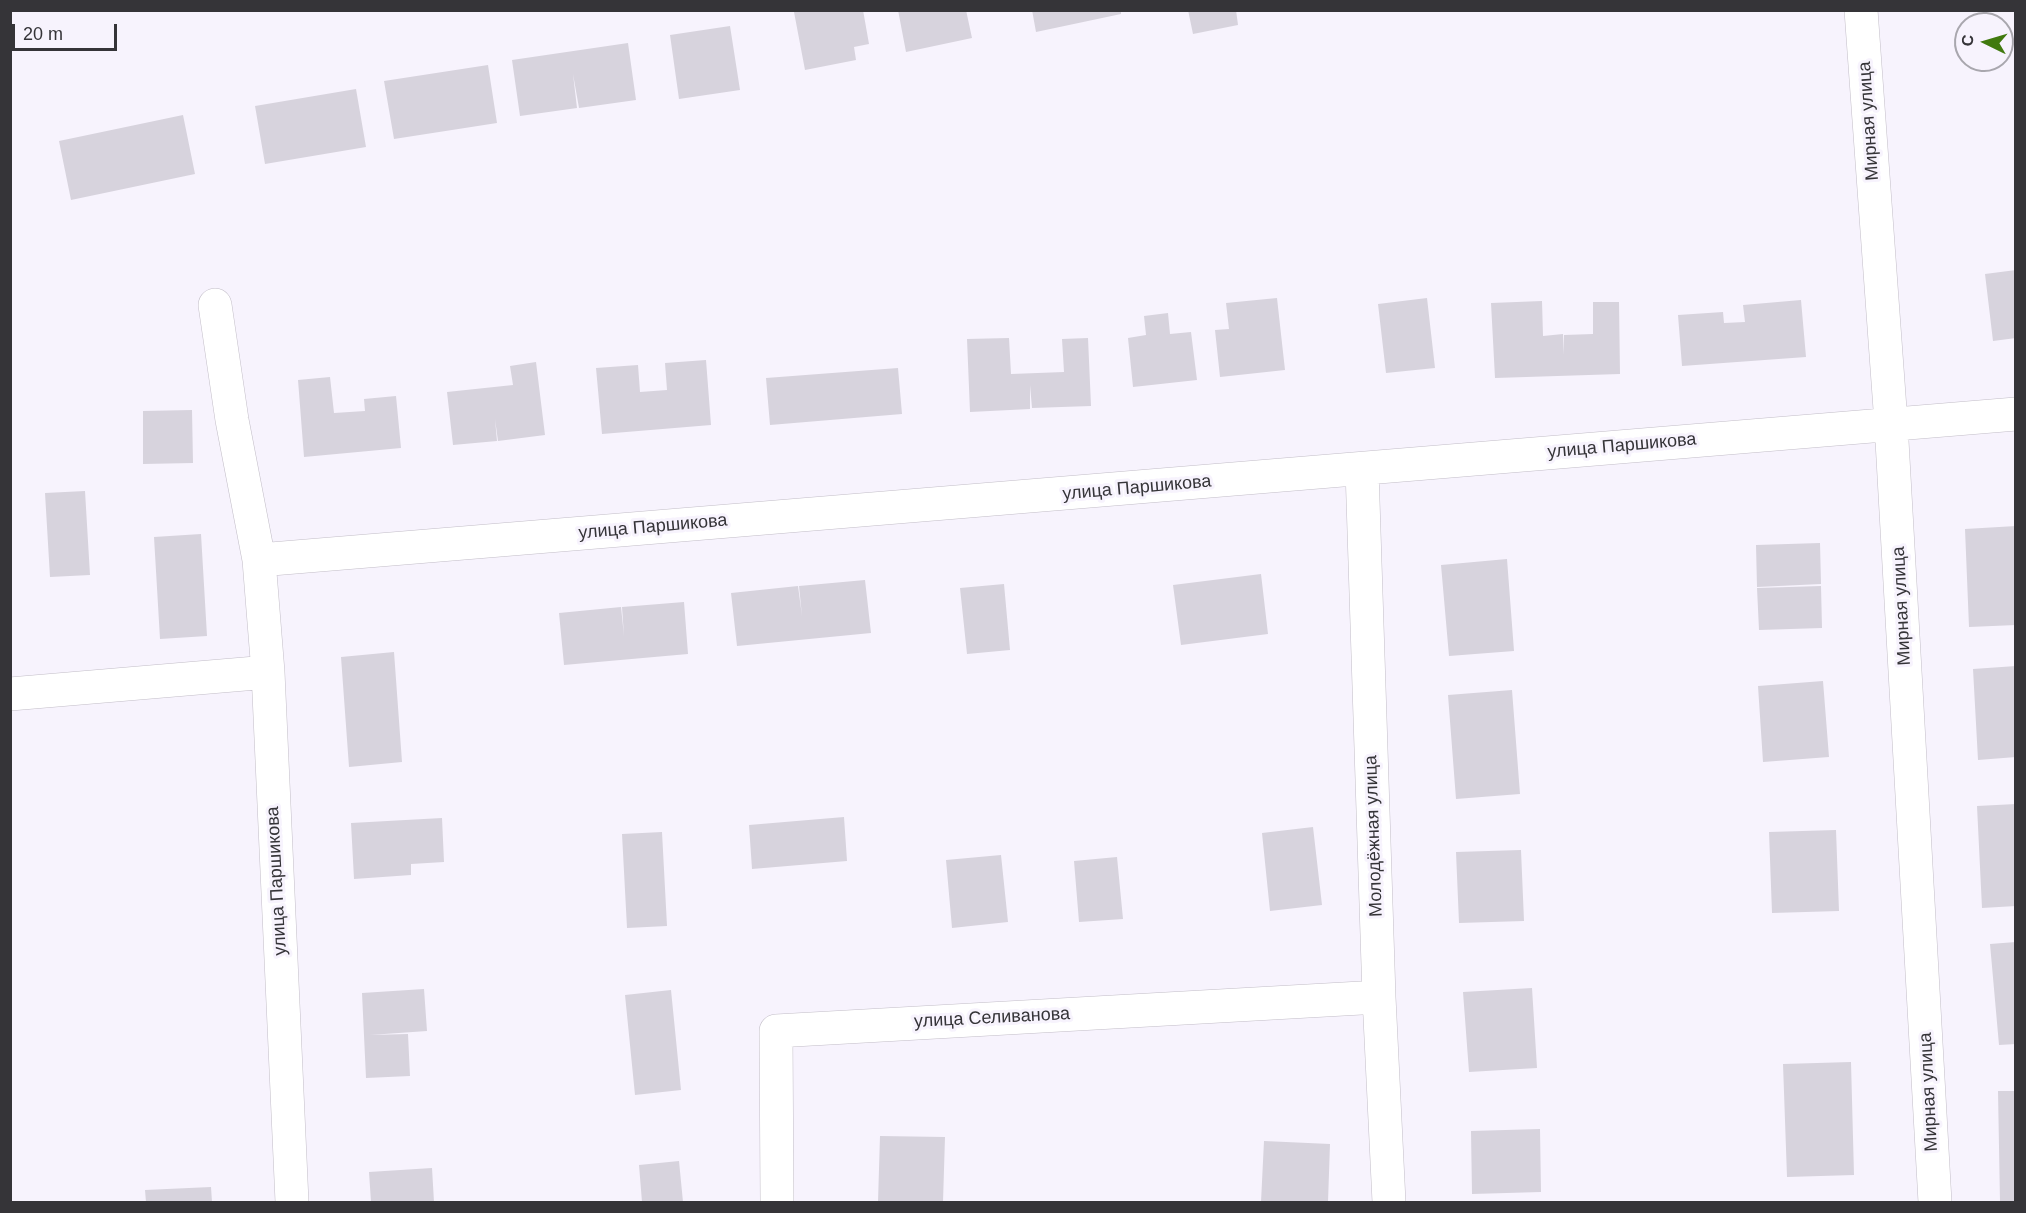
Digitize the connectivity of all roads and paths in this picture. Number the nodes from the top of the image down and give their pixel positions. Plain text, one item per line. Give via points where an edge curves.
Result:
1 (1861, 10) edge
2 (216, 305) dead end
3 (2016, 414) edge
4 (1891, 423) junction
5 (1362, 469) junction
6 (259, 560) junction
7 (268, 672) junction
8 (10, 694) edge
9 (1380, 997) junction
10 (292, 1203) edge
11 (777, 1203) edge
12 (1389, 1203) edge
13 (1935, 1203) edge

1 - 4 street, Мирная улица
2 - 6 street, улица Паршикова via 232,420
3 - 4 street, улица Паршикова
4 - 5 street, улица Паршикова
4 - 13 street, Мирная улица
5 - 6 street, улица Паршикова
5 - 9 street, Молодёжная улица
6 - 7 street, улица Паршикова
7 - 8 street
7 - 10 street, улица Паршикова
9 - 11 street, улица Селиванова via 776,1031
9 - 12 street, Молодёжная улица

